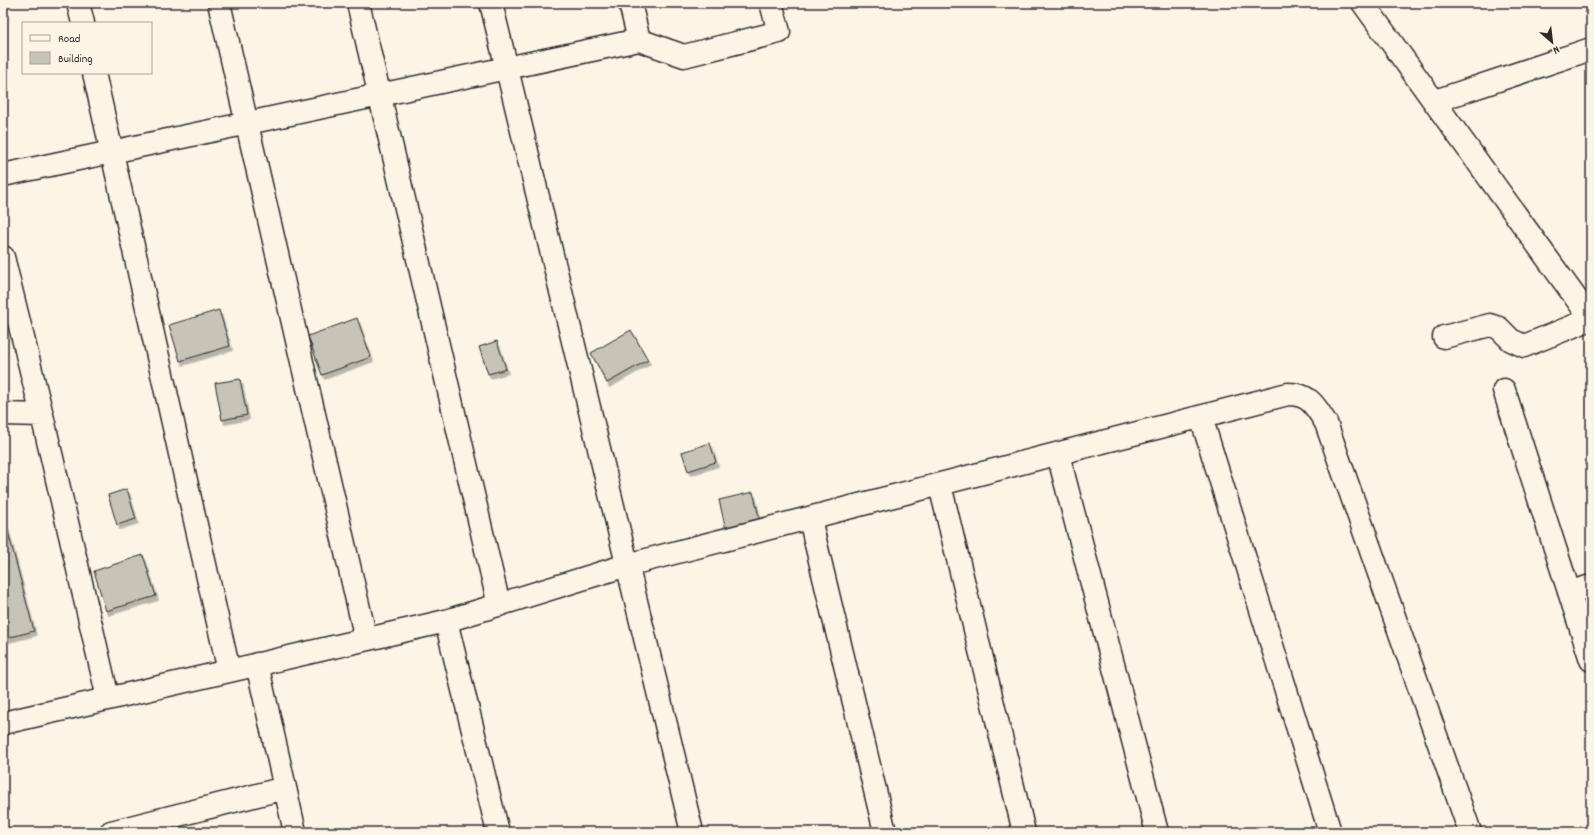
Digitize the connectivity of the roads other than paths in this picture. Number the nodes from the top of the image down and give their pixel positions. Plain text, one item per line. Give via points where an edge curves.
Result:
1 (78, 3) edge
2 (219, 3) edge
3 (358, 3) edge
4 (491, 3) edge
5 (630, 3) edge
6 (772, 3) edge
7 (1363, 3) edge
8 (83, 22) edge
9 (639, 40) junction
10 (1591, 49) edge
11 (506, 68) junction
12 (94, 74) edge
13 (380, 95) junction
14 (1434, 101) junction
15 (247, 124) junction
16 (112, 152) junction
17 (3, 175) edge
18 (3, 257) edge
19 (1589, 314) edge
20 (1444, 336) dead end
21 (1504, 390) dead end
22 (3, 414) edge
23 (42, 415) junction
24 (1201, 417) junction
25 (1058, 454) junction
26 (940, 485) junction
27 (810, 518) junction
28 (627, 565) junction
29 (1591, 586) edge
30 (1570, 592) junction
31 (499, 605) junction
32 (446, 621) junction
33 (366, 639) junction
34 (1591, 660) edge
35 (257, 664) junction
36 (228, 671) junction
37 (108, 698) junction
38 (3, 723) edge
39 (285, 788) junction
40 (156, 827) edge
41 (111, 832) edge
42 (294, 832) edge
43 (498, 832) edge
44 (692, 832) edge
45 (884, 832) edge
46 (1024, 832) edge
47 (1157, 832) edge
48 (1330, 832) edge
49 (1470, 832) edge

1 - 8 street
2 - 15 street
3 - 13 street
4 - 11 street
5 - 9 street
6 - 9 street via 779,32 684,56
7 - 14 street
9 - 11 street
10 - 14 street
11 - 13 street
11 - 28 street
12 - 16 street
13 - 15 street
13 - 31 street
14 - 19 street
15 - 16 street
15 - 33 street
16 - 17 street
16 - 36 street
18 - 23 street
19 - 20 street via 1524,346 1511,340 1499,328 1490,325
21 - 30 street
22 - 23 street
23 - 37 street
24 - 25 street
24 - 48 street
24 - 49 street via 1288,394 1300,394 1314,404 1326,423
25 - 26 street
25 - 47 street
26 - 27 street
26 - 46 street
27 - 28 street
27 - 45 street
28 - 31 street
28 - 44 street
29 - 30 street
30 - 34 street
31 - 32 street
32 - 33 street
32 - 43 street
33 - 35 street
35 - 36 street
35 - 39 street
36 - 37 street
37 - 38 street
39 - 40 street
39 - 42 street
40 - 41 street

